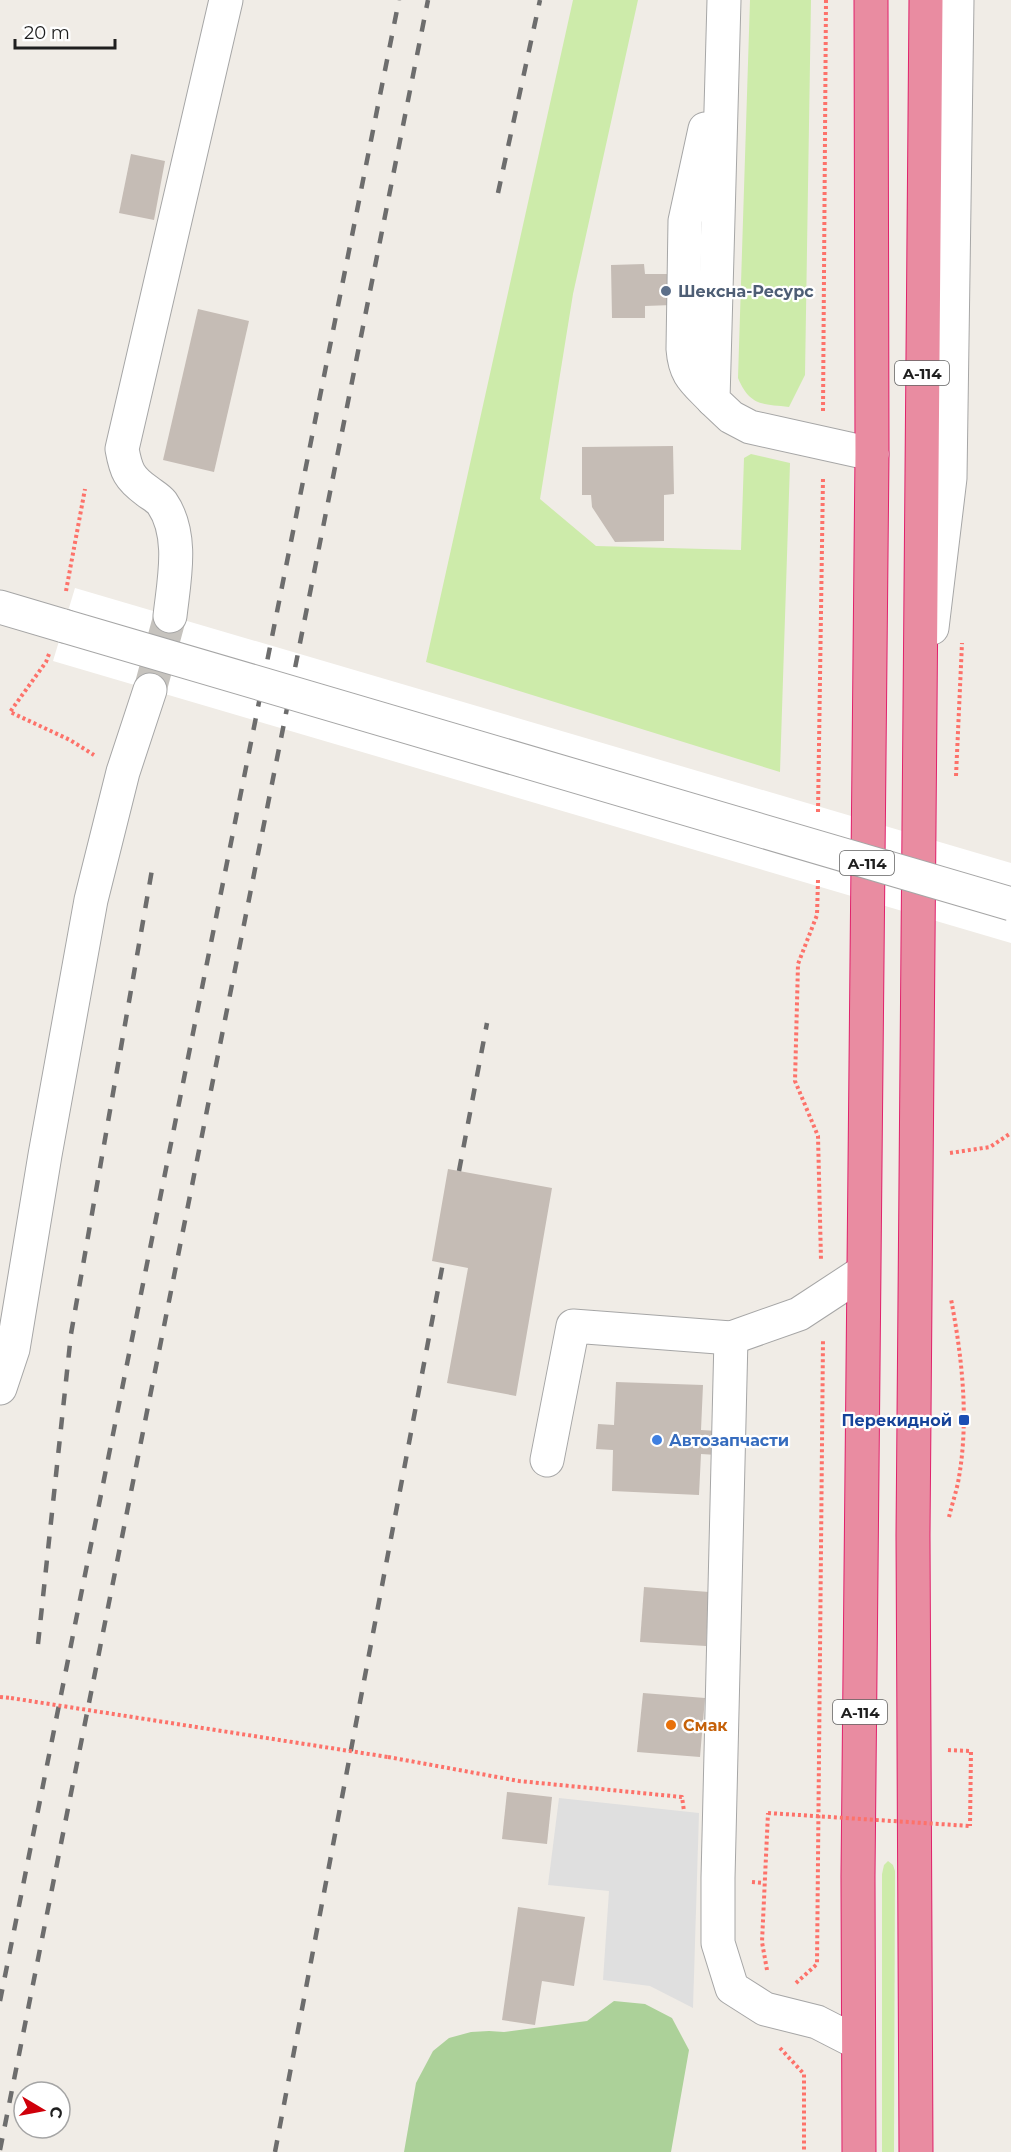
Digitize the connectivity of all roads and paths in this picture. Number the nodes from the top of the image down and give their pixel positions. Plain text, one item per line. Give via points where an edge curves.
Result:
1 (226, 0) edge
2 (724, 0) edge
3 (826, 0) edge
4 (871, 0) edge
5 (926, 0) edge
6 (957, 0) edge
7 (823, 443) junction
8 (872, 454) junction
9 (85, 489) dead end
10 (68, 584) dead end
11 (0, 607) edge
12 (170, 616) tunnel mouth
13 (46, 662) dead end
14 (150, 690) tunnel mouth
15 (70, 741) dead end
16 (919, 746) junction
17 (818, 821) dead end
18 (818, 880) dead end
19 (1011, 904) edge
20 (1011, 1133) edge
21 (947, 1154) dead end
22 (821, 1266) dead end
23 (863, 1272) junction
24 (799, 1314) junction
25 (731, 1338) junction
26 (0, 1389) edge
27 (547, 1460) dead end
28 (0, 1696) edge
29 (971, 1751) dead end
30 (614, 1791) dead end
31 (762, 1942) dead end
32 (787, 1982) dead end
33 (858, 2043) junction
34 (779, 2047) dead end
35 (804, 2152) edge
36 (858, 2152) edge
37 (916, 2152) edge

1 - 12 street via 122,449 126,469 136,483 161,501 173,527 176,560
2 - 7 street via 713,400 750,428
3 - 7 path
4 - 8 highway, А-114
5 - 16 highway, А-114
6 - 16 street via 950,478
7 - 8 street
7 - 17 path
8 - 23 highway, А-114
9 - 10 path
11 - 19 street, bridge
13 - 15 path via 10,712
14 - 26 street via 123,772 91,900 13,1349
16 - 37 highway, А-114 via 913,1535
18 - 22 path via 817,915 798,964 795,1081 818,1136
20 - 21 path via 990,1147
23 - 24 street
23 - 33 highway, А-114
24 - 25 street
24 - 32 path via 799,1335 823,1329 817,1964 796,1983
25 - 27 street via 573,1326
25 - 33 street via 718,1943 732,1988 765,2009 817,2022
28 - 30 path, bridge via 519,1781
29 - 31 path, bridge via 970,1826 768,1813
33 - 36 highway, А-114
34 - 35 path via 804,2074

